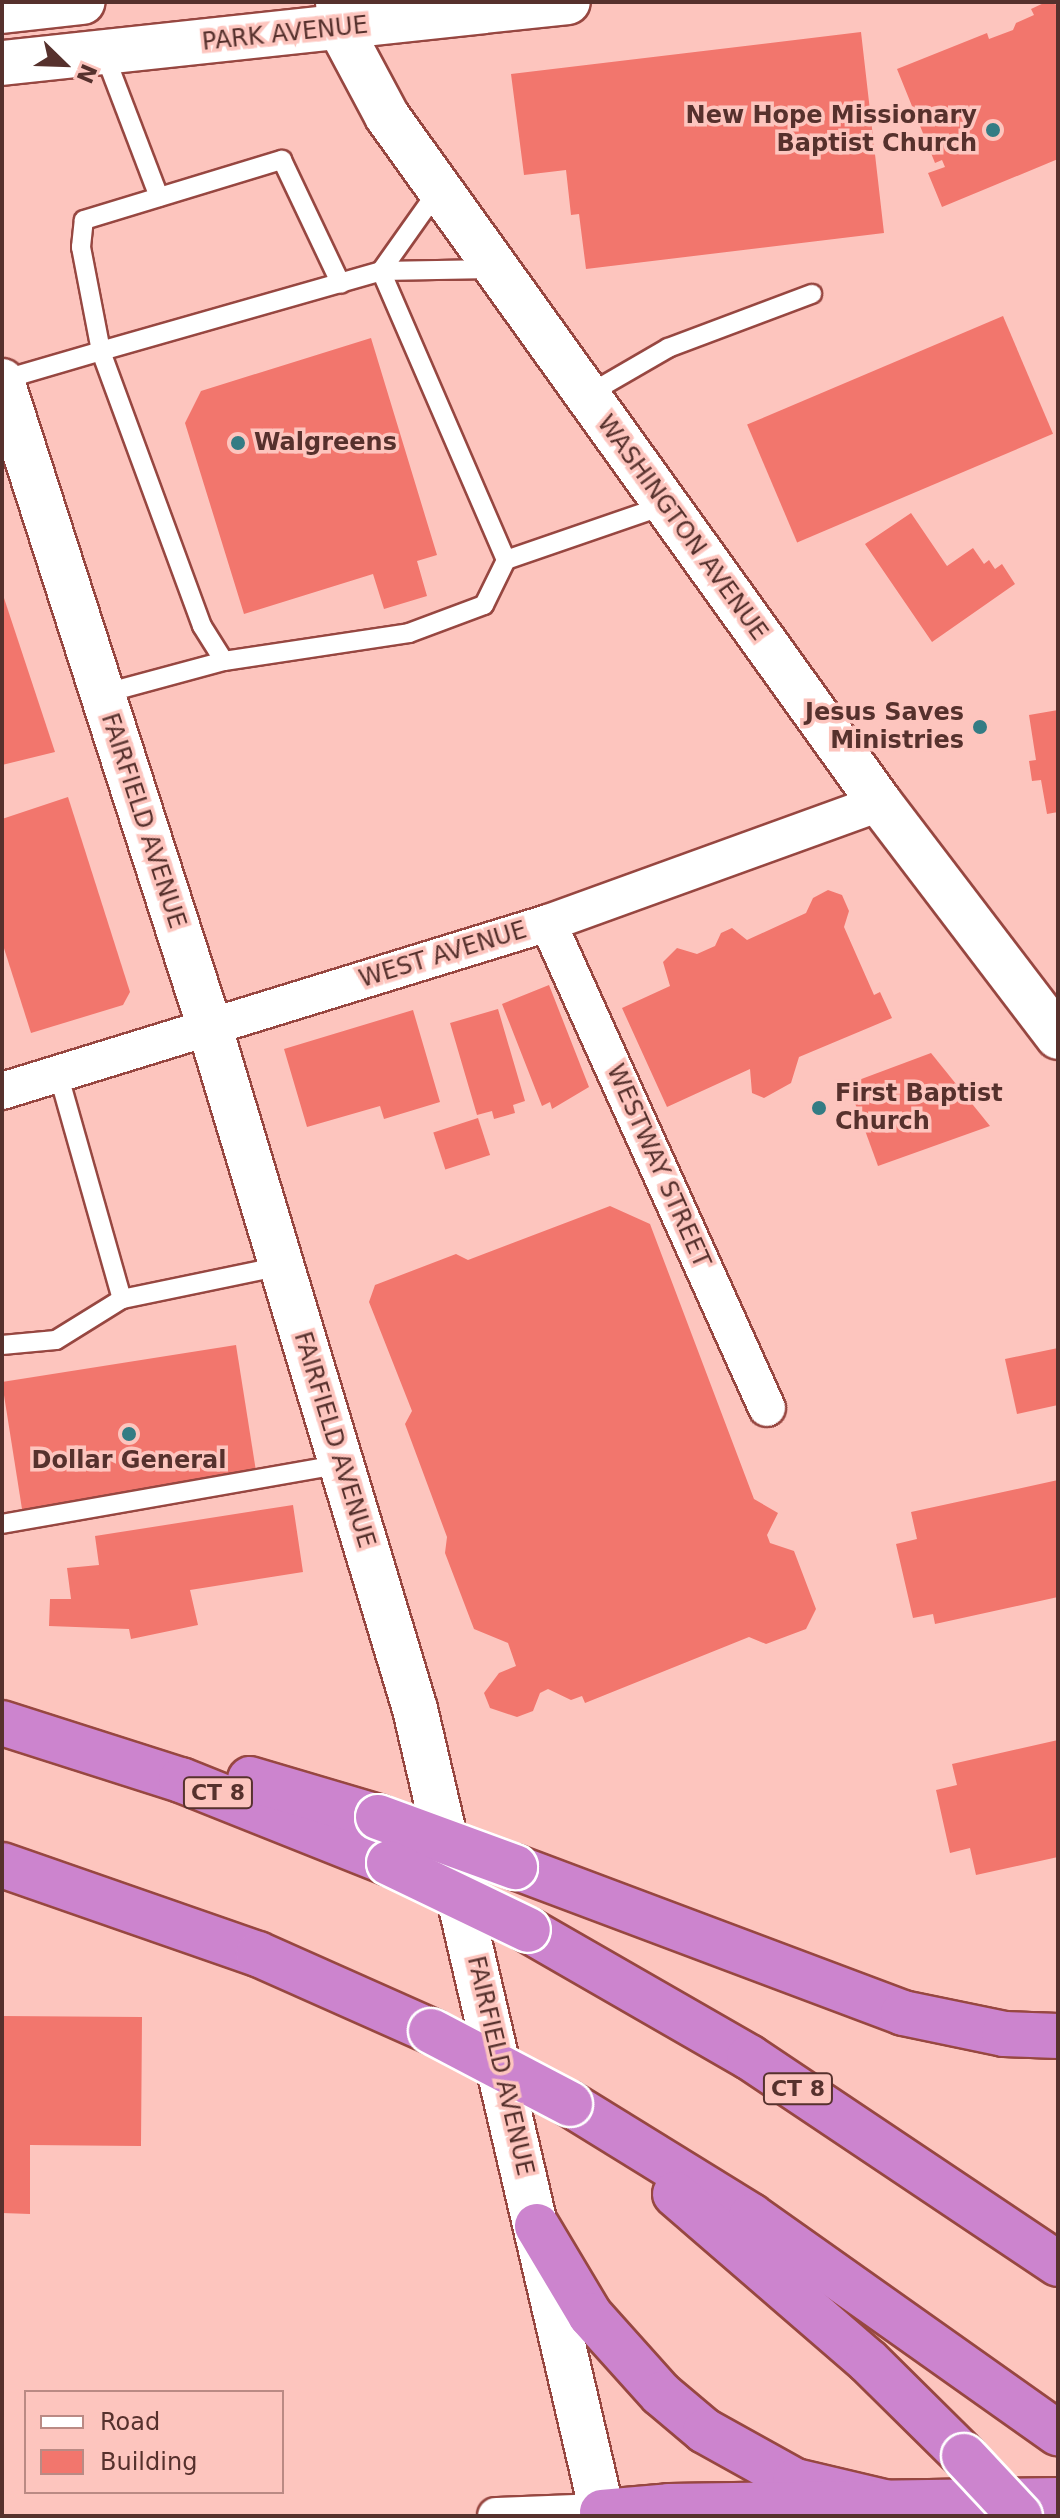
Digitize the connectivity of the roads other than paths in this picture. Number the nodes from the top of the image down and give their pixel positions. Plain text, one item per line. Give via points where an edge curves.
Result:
1 (82, 2) edge
2 (568, 2) edge
3 (2, 11) edge
4 (339, 15) edge
5 (104, 53) junction
6 (2, 63) edge
7 (439, 189) junction
8 (159, 197) junction
9 (496, 269) junction
10 (381, 271) junction
11 (341, 284) junction
12 (812, 294) dead end
13 (101, 351) junction
14 (2, 380) edge
15 (587, 395) junction
16 (666, 505) junction
17 (506, 560) junction
18 (224, 661) junction
19 (102, 694) junction
20 (880, 803) junction
21 (548, 923) junction
22 (209, 1025) junction
23 (1058, 1037) edge
24 (58, 1073) junction
25 (2, 1091) edge
26 (282, 1266) junction
27 (122, 1299) junction
28 (2, 1345) edge
29 (767, 1408) dead end
30 (342, 1464) junction
31 (2, 1524) edge
32 (2, 1723) edge
33 (43, 1735) junction
34 (2, 1865) edge
35 (1058, 2036) edge
36 (570, 2104) junction
37 (537, 2226) junction
38 (1058, 2264) edge
39 (1058, 2433) edge
40 (1058, 2500) edge
41 (892, 2504) junction
42 (603, 2514) edge
43 (496, 2516) edge
44 (1020, 2516) edge

1 - 3 main road
2 - 4 main road, PARK AVENUE
4 - 5 main road, PARK AVENUE
4 - 7 main road, WASHINGTON AVENUE via 387,116
5 - 6 main road, PARK AVENUE
5 - 8 lane
7 - 9 main road, WASHINGTON AVENUE
7 - 10 lane
8 - 11 lane via 282,160
8 - 13 lane via 84,220 81,247
9 - 10 lane
9 - 15 main road, WASHINGTON AVENUE
10 - 11 lane
10 - 17 lane
11 - 13 lane
12 - 15 lane via 668,348
13 - 14 lane
13 - 18 lane via 202,626
14 - 19 main road, FAIRFIELD AVENUE
15 - 16 main road, WASHINGTON AVENUE
16 - 17 lane
16 - 20 main road, WASHINGTON AVENUE
17 - 18 lane via 484,605 409,633
18 - 19 lane
19 - 22 main road, FAIRFIELD AVENUE
20 - 21 street, WEST AVENUE
20 - 23 main road, WASHINGTON AVENUE
21 - 22 street, WEST AVENUE
21 - 29 street, WESTWAY STREET
22 - 24 street, WEST AVENUE
22 - 26 main road, FAIRFIELD AVENUE
24 - 25 street, WEST AVENUE
24 - 27 lane
26 - 27 lane
26 - 30 main road, FAIRFIELD AVENUE
27 - 28 lane via 56,1340
30 - 31 lane
30 - 37 main road, FAIRFIELD AVENUE via 415,1709
32 - 33 highway, CT 8
33 - 35 highway, bridge via 187,1763 378,1817 903,2013 1004,2034
33 - 38 highway, CT 8, bridge via 247,1804 389,1863 528,1930 749,2057
34 - 36 highway, bridge via 258,1954 431,2031
36 - 39 highway via 751,2216
36 - 44 highway, bridge via 812,2311
37 - 41 highway via 590,2315 661,2394 705,2431 795,2481
37 - 42 main road, FAIRFIELD AVENUE
40 - 41 highway
41 - 42 highway
42 - 43 street

